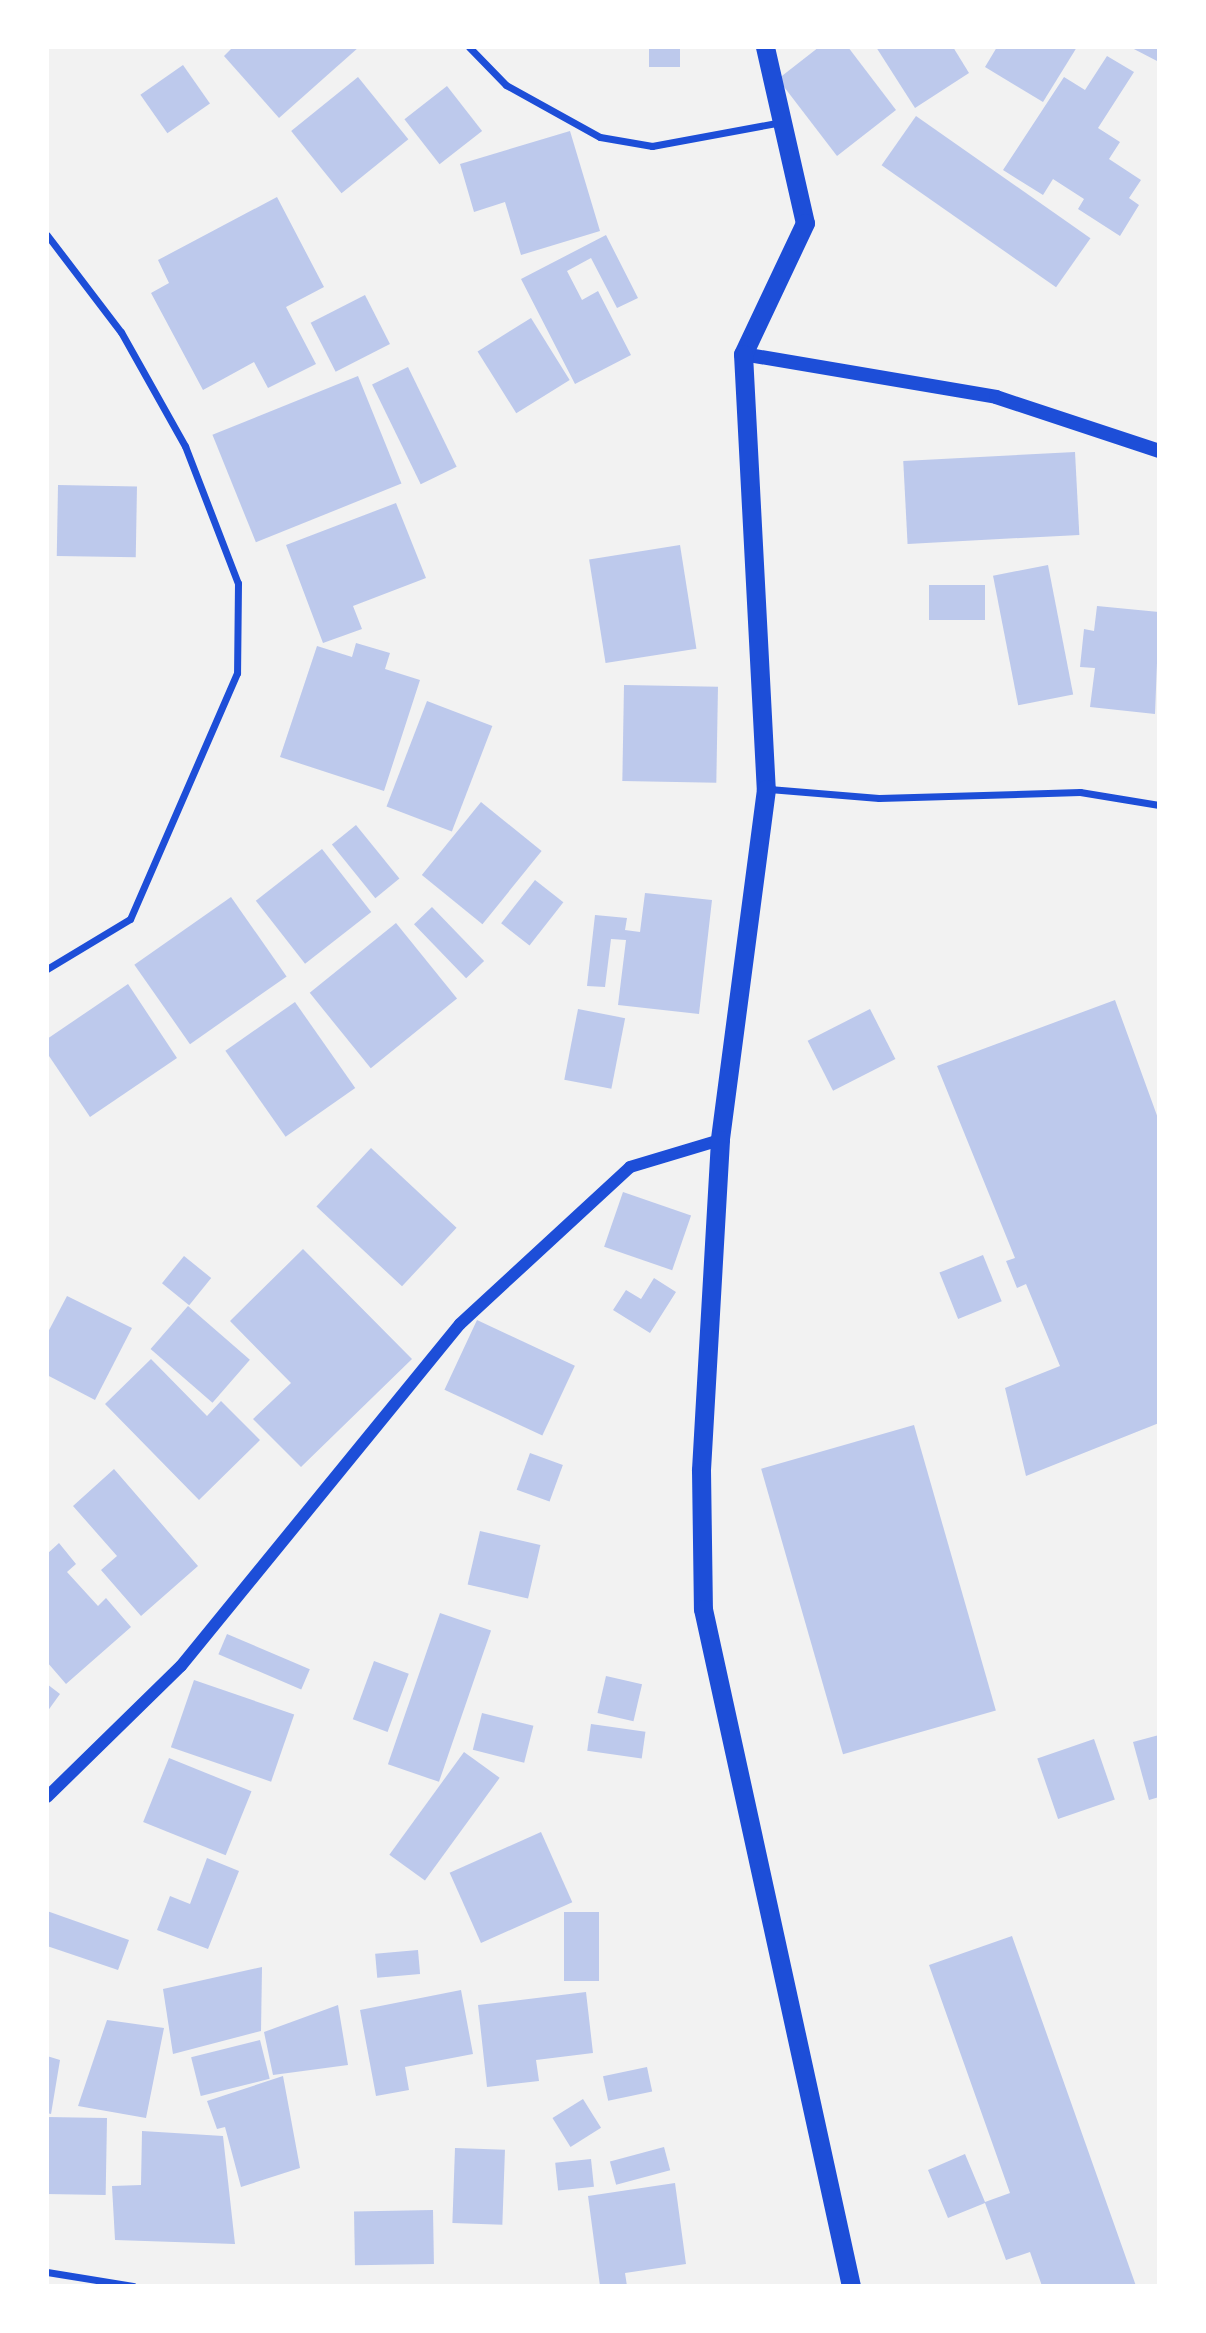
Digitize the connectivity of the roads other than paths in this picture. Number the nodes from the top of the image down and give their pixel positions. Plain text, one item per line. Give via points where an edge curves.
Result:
1 (469, 47) edge
2 (765, 47) edge
3 (782, 122) junction
4 (47, 235) edge
5 (743, 354) junction
6 (1159, 451) edge
7 (766, 789) junction
8 (1159, 805) edge
9 (47, 969) edge
10 (720, 1140) junction
11 (47, 1797) edge
12 (47, 2272) edge
13 (133, 2286) edge
14 (851, 2286) edge

1 - 3 street via 506,85 600,137 652,146
2 - 3 highway
3 - 5 highway via 805,223
4 - 9 street via 121,332 185,446 239,583 237,673 130,919
5 - 6 main road via 996,397
5 - 7 highway
7 - 8 street via 879,798 1080,792
7 - 10 highway
10 - 11 street via 630,1167 460,1324 181,1666
10 - 14 highway via 701,1470 703,1609
12 - 13 street

